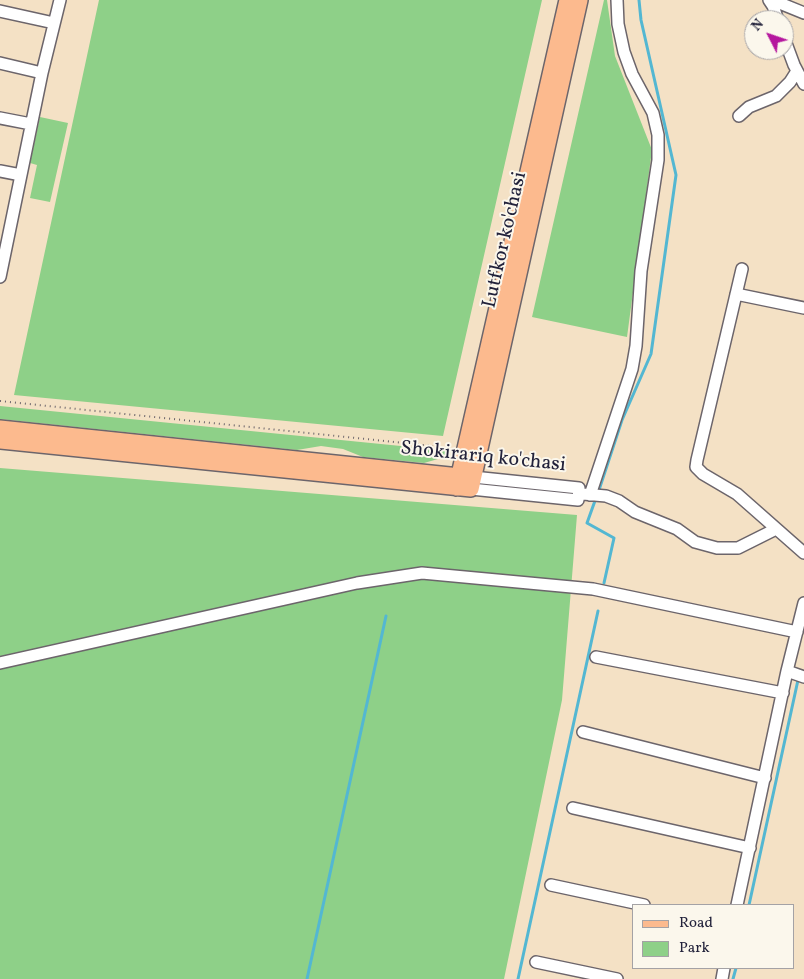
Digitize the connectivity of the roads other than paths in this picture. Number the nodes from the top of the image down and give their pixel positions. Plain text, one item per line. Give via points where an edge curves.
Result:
1 (60, 0) edge
2 (567, 0) edge
3 (580, 0) edge
4 (617, 0) edge
5 (771, 0) edge
6 (0, 11) edge
7 (804, 13) edge
8 (54, 23) junction
9 (793, 60) edge
10 (0, 64) edge
11 (797, 71) junction
12 (42, 73) junction
13 (804, 84) edge
14 (739, 116) dead end
15 (0, 118) edge
16 (31, 124) junction
17 (0, 171) edge
18 (21, 175) junction
19 (5, 229) edge
20 (742, 269) dead end
21 (0, 277) edge
22 (736, 294) junction
23 (804, 308) edge
24 (0, 428) edge
25 (0, 441) edge
26 (465, 482) junction
27 (584, 494) junction
28 (776, 529) junction
29 (804, 553) edge
30 (804, 603) edge
31 (797, 632) junction
32 (596, 657) dead end
33 (0, 663) edge
34 (787, 671) junction
35 (804, 677) edge
36 (783, 693) junction
37 (583, 732) dead end
38 (765, 778) junction
39 (573, 808) dead end
40 (750, 848) junction
41 (551, 885) dead end
42 (639, 904) edge
43 (737, 904) edge
44 (536, 962) dead end
45 (617, 979) edge

1 - 8 street
2 - 26 main road, Lutfkor ko'chasi
3 - 26 main road, Lutfkor ko'chasi
4 - 27 street via 624,52 653,113 658,135 658,160 641,271 632,369
5 - 7 street
6 - 8 street
8 - 12 street
9 - 11 street
10 - 12 street
11 - 13 street
11 - 14 street via 776,96 749,107
12 - 16 street
15 - 16 street
16 - 18 street
17 - 18 street
18 - 19 street
19 - 21 street
20 - 22 street
22 - 23 street
22 - 28 street via 696,467 737,494
24 - 26 main road, Shokirariq ko'chasi
25 - 26 main road, Shokirariq ko'chasi
26 - 27 street, Shokirariq ko'chasi via 578,500
27 - 28 street via 619,501 636,512 677,529 695,542 716,548 738,548
28 - 29 street
30 - 31 street
31 - 33 street via 593,589 422,573 357,583
31 - 34 street
32 - 36 street
34 - 35 street
34 - 36 street
36 - 38 street
37 - 38 street
38 - 40 street
39 - 40 street
40 - 43 street
41 - 42 street
44 - 45 street

